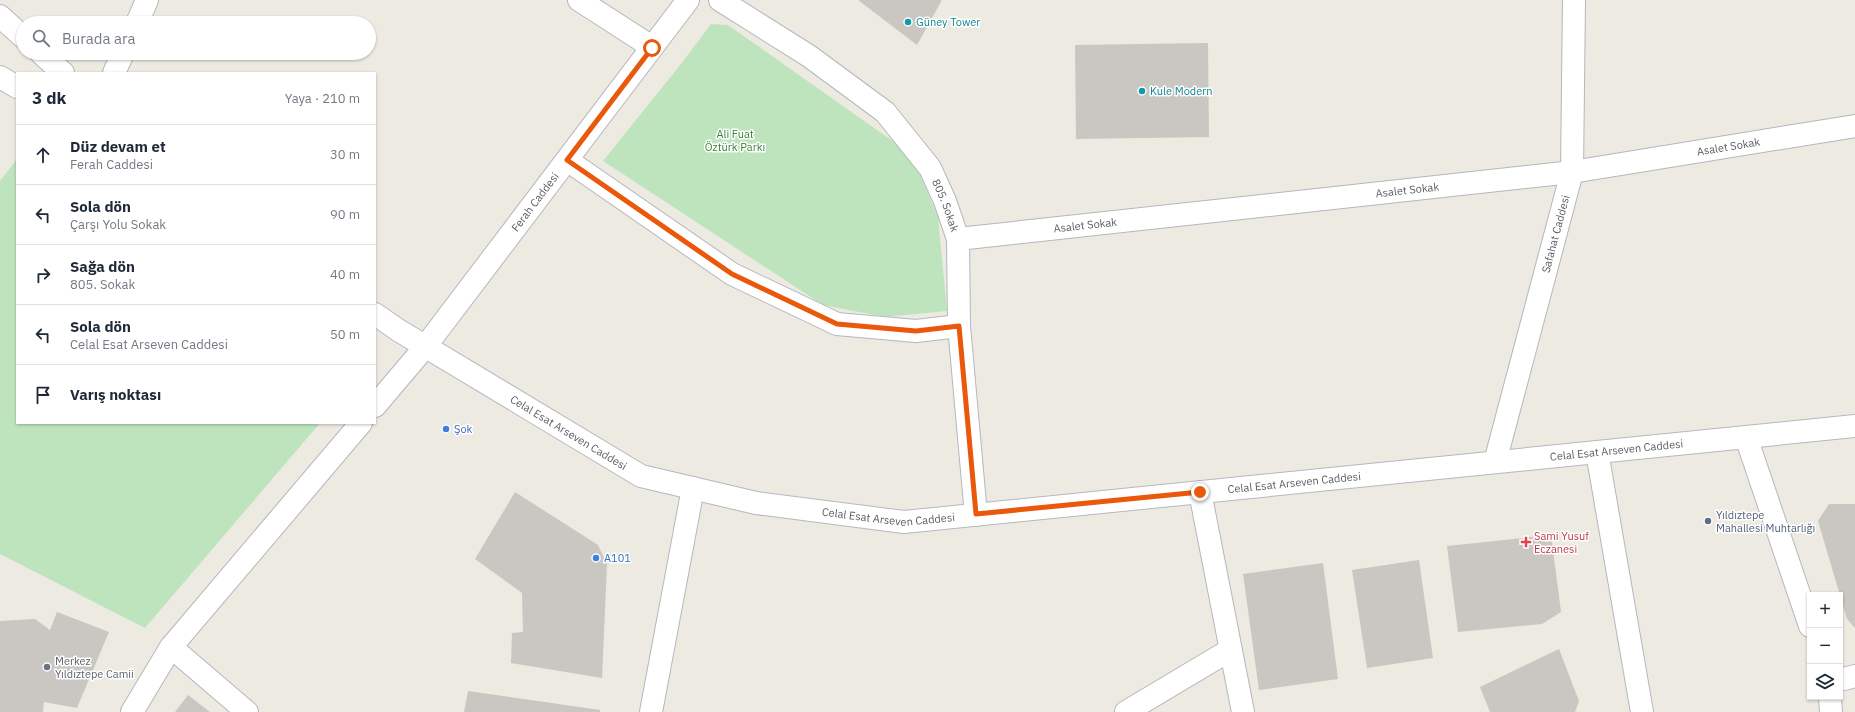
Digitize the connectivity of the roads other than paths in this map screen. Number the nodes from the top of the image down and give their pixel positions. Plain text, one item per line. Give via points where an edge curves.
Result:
1 (147, 0) edge
2 (579, 0) edge
3 (688, 0) edge
4 (720, 0) edge
5 (1574, 0) edge
6 (0, 16) edge
7 (140, 16) edge
8 (16, 31) edge
9 (652, 48) junction
10 (49, 60) edge
11 (120, 60) edge
12 (62, 72) edge
13 (114, 72) edge
14 (0, 77) edge
15 (16, 86) edge
16 (1855, 126) edge
17 (567, 160) junction
18 (1572, 172) junction
19 (958, 239) junction
20 (376, 315) edge
21 (959, 326) junction
22 (425, 347) junction
23 (376, 405) edge
24 (360, 424) edge
25 (1855, 426) edge
26 (1746, 437) junction
27 (1597, 452) junction
28 (1495, 462) junction
29 (693, 488) junction
30 (1200, 492) junction
31 (976, 514) junction
32 (1807, 617) edge
33 (170, 647) junction
34 (1230, 650) junction
35 (1855, 676) edge
36 (1843, 679) edge
37 (1830, 700) edge
38 (132, 712) edge
39 (248, 712) edge
40 (651, 712) edge
41 (1126, 712) edge
42 (1243, 712) edge
43 (1642, 712) edge
44 (1830, 712) edge

1 - 7 street
2 - 9 street
3 - 9 street, Ferah Caddesi
4 - 19 street, 805. Sokak via 809,56 885,112 930,168
5 - 18 street, Safahat Caddesi
6 - 8 street
9 - 17 street, Ferah Caddesi
10 - 12 street
11 - 13 street
14 - 15 street
16 - 18 street, Asalet Sokak
17 - 21 street via 732,274 837,324 916,331
17 - 22 street, Ferah Caddesi
18 - 19 street, Asalet Sokak
18 - 28 street, Safahat Caddesi
19 - 21 street, 805. Sokak
20 - 22 street, Celal Esat Arseven Caddesi
21 - 31 street, 805. Sokak
22 - 23 street, Ferah Caddesi
22 - 29 street, Celal Esat Arseven Caddesi via 641,476
24 - 33 street
25 - 26 street, Celal Esat Arseven Caddesi
26 - 27 street, Celal Esat Arseven Caddesi
26 - 32 street
27 - 28 street, Celal Esat Arseven Caddesi
27 - 43 street
28 - 30 street, Celal Esat Arseven Caddesi
29 - 31 street, Celal Esat Arseven Caddesi via 756,503 904,522
29 - 40 street
30 - 31 street, Celal Esat Arseven Caddesi
30 - 34 street
33 - 38 street
33 - 39 street
34 - 41 street
34 - 42 street
35 - 36 street
37 - 44 street

